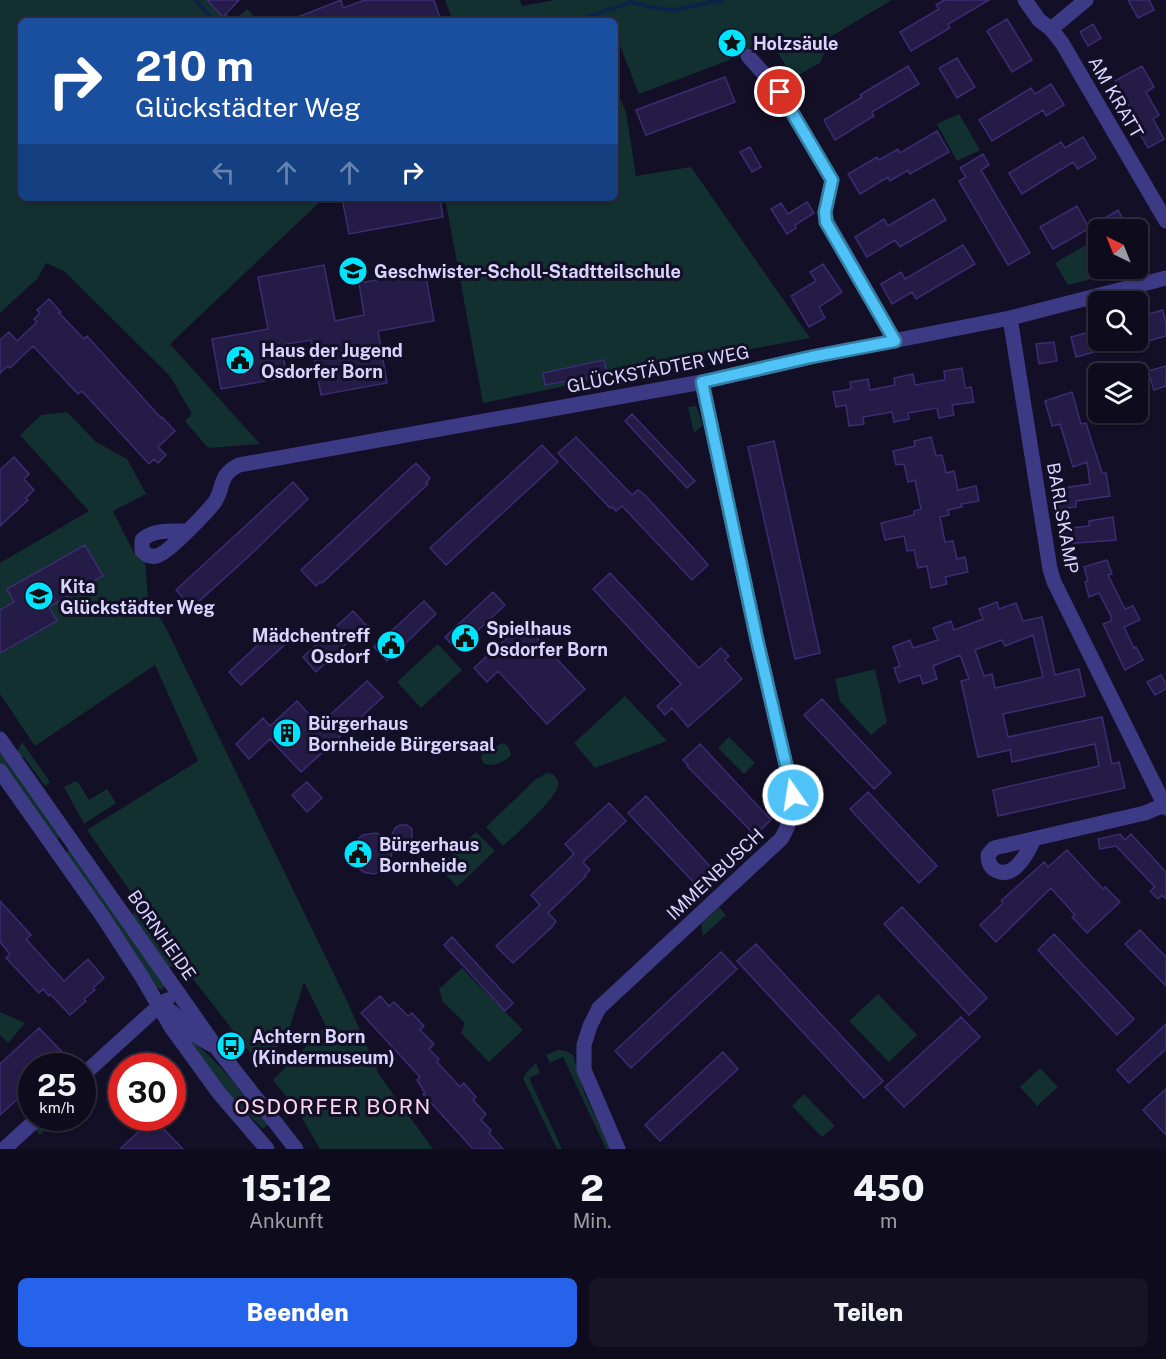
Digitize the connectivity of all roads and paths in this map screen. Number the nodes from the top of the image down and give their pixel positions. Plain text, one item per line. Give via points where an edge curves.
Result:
1 (1025, 0) edge
2 (1086, 0) edge
3 (1051, 30) junction
4 (748, 56) dead end
5 (1166, 221) edge
6 (1166, 278) edge
7 (1010, 318) junction
8 (895, 341) junction
9 (702, 382) junction
10 (186, 531) dead end
11 (0, 740) edge
12 (0, 771) edge
13 (1165, 806) edge
14 (1034, 839) dead end
15 (177, 993) junction
16 (159, 1006) junction
17 (216, 1047) junction
18 (96, 1063) edge
19 (24, 1131) edge
20 (4, 1149) edge
21 (267, 1149) edge
22 (296, 1149) edge
23 (618, 1149) edge

1 - 3 street, AM KRATT
2 - 3 street
3 - 5 street, AM KRATT
4 - 8 street via 780,92 832,180 826,222
6 - 7 street, GLÜCKSTÄDTER WEG
7 - 8 street, GLÜCKSTÄDTER WEG
7 - 13 street, BARLSKAMP via 1054,582
8 - 9 street, GLÜCKSTÄDTER WEG
9 - 10 street, GLÜCKSTÄDTER WEG via 239,465 226,474 213,504
9 - 23 street, IMMENBUSCH via 793,795 792,812 781,839 599,1008 594,1017 585,1046 584,1070
11 - 15 street, BORNHEIDE
12 - 16 street, BORNHEIDE via 103,917
13 - 14 street
15 - 16 street
15 - 17 street, BORNHEIDE
16 - 17 street
16 - 18 street
16 - 21 street, BORNHEIDE via 219,1093
17 - 22 street, BORNHEIDE
19 - 20 street

